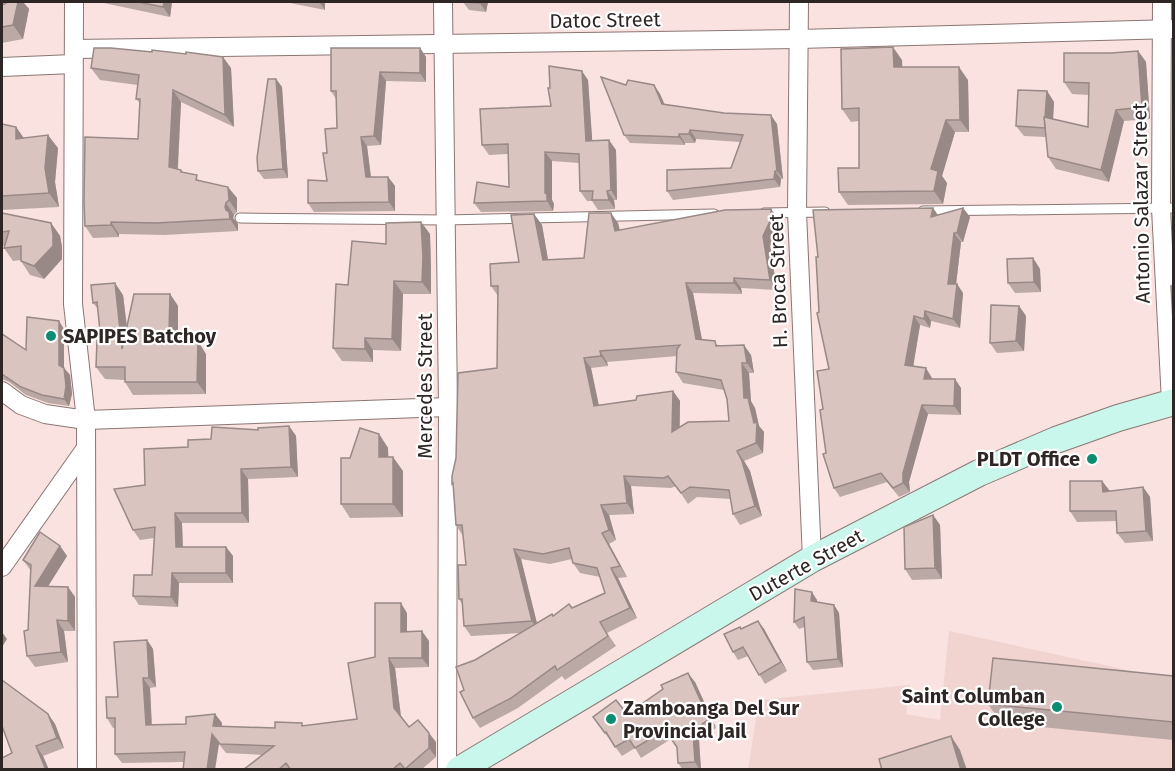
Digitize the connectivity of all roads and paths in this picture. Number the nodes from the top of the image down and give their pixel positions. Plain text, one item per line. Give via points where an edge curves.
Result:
1 (74, 2) edge
2 (443, 2) edge
3 (799, 2) edge
4 (1162, 2) edge
5 (1167, 29) edge
6 (798, 39) junction
7 (444, 45) junction
8 (73, 57) junction
9 (2, 67) edge
10 (1167, 208) edge
11 (914, 211) edge
12 (797, 212) junction
13 (832, 212) edge
14 (755, 213) edge
15 (723, 214) edge
16 (240, 218) dead end
17 (446, 220) junction
18 (2, 391) edge
19 (1172, 402) edge
20 (448, 407) junction
21 (86, 420) junction
22 (86, 448) junction
23 (812, 559) junction
24 (2, 567) edge
25 (87, 770) edge
26 (447, 770) edge
27 (459, 770) edge

1 - 8 street
2 - 7 street, Mercedes Street
3 - 6 street, H. Broca Street
4 - 5 street, Antonio Salazar Street
5 - 6 street, Datoc Street
5 - 10 street, Antonio Salazar Street
6 - 7 street, Datoc Street
6 - 12 street, H. Broca Street
7 - 8 street, Datoc Street
7 - 17 street, Mercedes Street
8 - 9 street, Datoc Street
8 - 21 street via 73,304
10 - 11 lane
10 - 19 street, Antonio Salazar Street
12 - 13 lane
12 - 14 lane
12 - 23 street, H. Broca Street
15 - 17 lane
16 - 17 lane
17 - 20 street, Mercedes Street
18 - 21 street via 21,405 45,414
19 - 23 main road, Duterte Street via 1056,440 979,473
20 - 21 street
20 - 26 street, Mercedes Street
21 - 22 street
22 - 24 street
22 - 25 street
23 - 27 main road, Duterte Street

